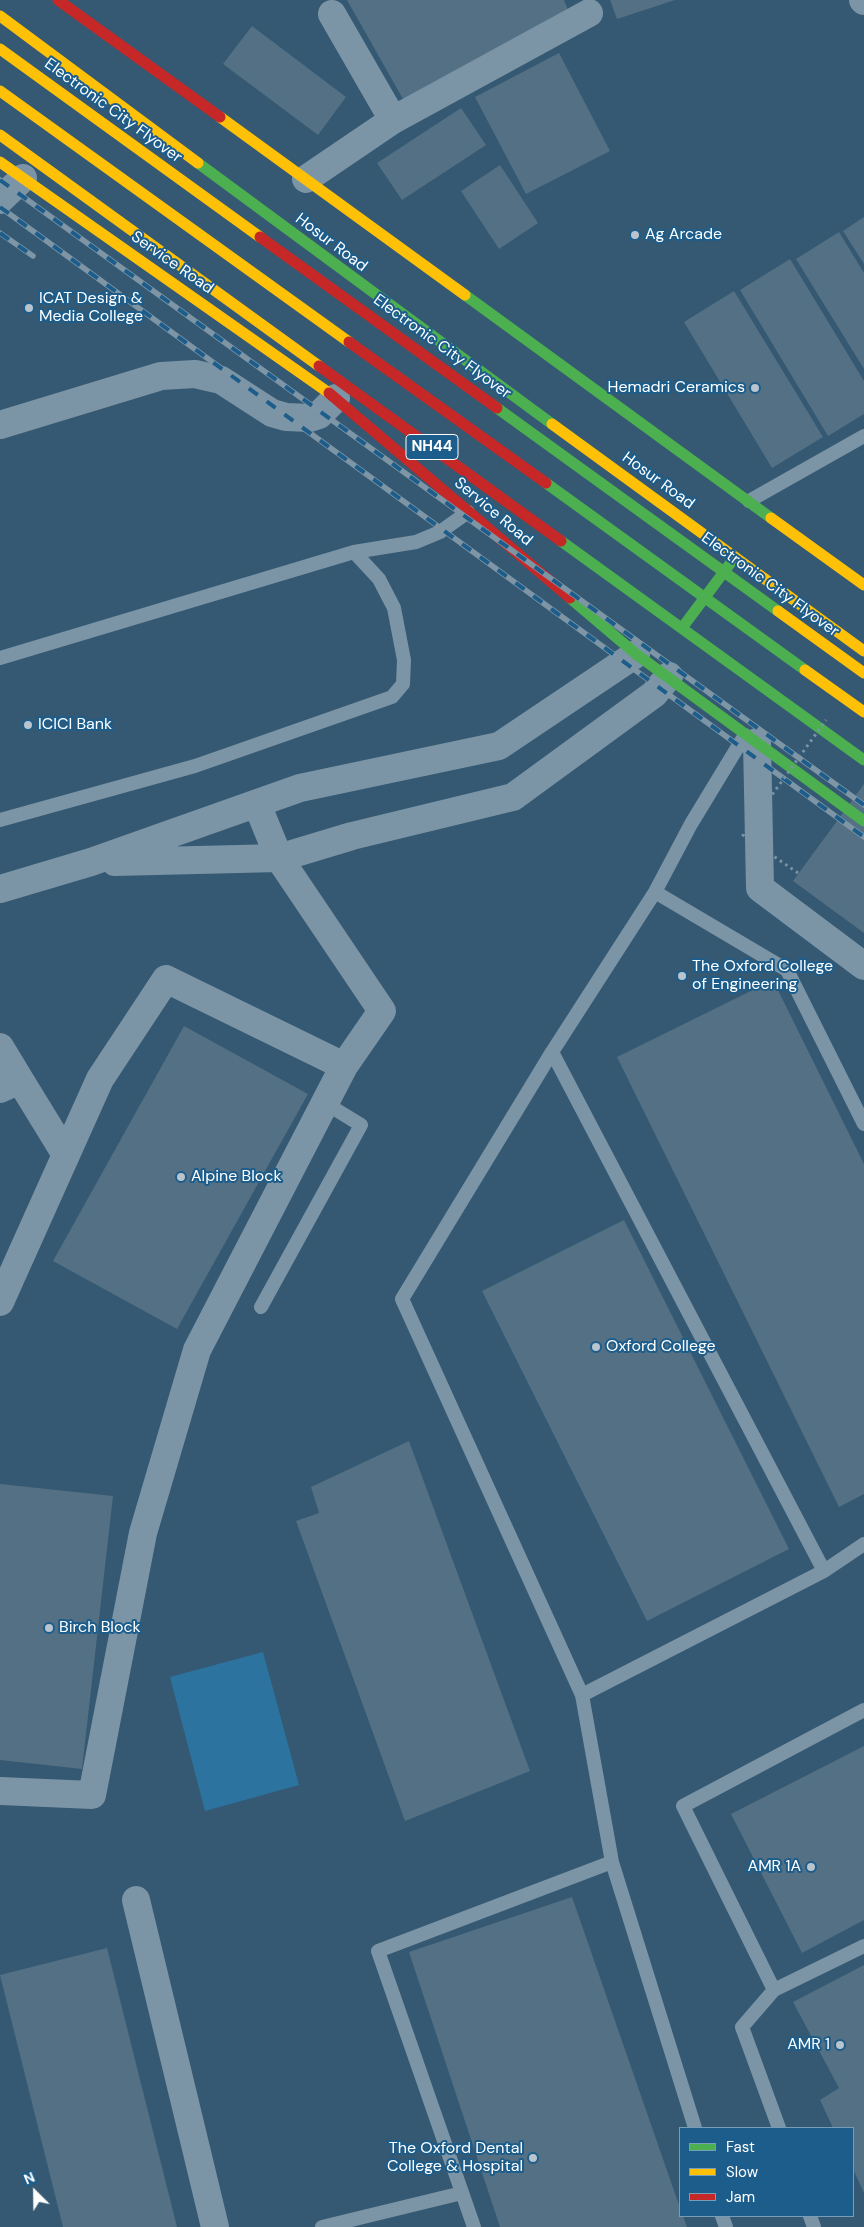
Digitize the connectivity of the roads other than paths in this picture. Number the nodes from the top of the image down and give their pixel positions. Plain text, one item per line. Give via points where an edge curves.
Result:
1 (58, 0) edge
2 (589, 13) dead end
3 (332, 14) dead end
4 (0, 16) edge
5 (0, 49) edge
6 (0, 91) edge
7 (393, 120) junction
8 (0, 135) edge
9 (0, 162) edge
10 (23, 178) junction
11 (306, 179) junction
12 (0, 200) edge
13 (336, 398) junction
14 (0, 425) edge
15 (864, 436) edge
16 (749, 501) junction
17 (468, 512) junction
18 (354, 552) junction
19 (735, 557) junction
20 (864, 584) edge
21 (682, 628) junction
22 (864, 651) edge
23 (636, 654) junction
24 (0, 658) edge
25 (864, 673) edge
26 (668, 676) junction
27 (864, 712) edge
28 (751, 739) junction
29 (864, 760) edge
30 (257, 804) junction
31 (0, 820) edge
32 (864, 822) edge
33 (278, 858) junction
34 (91, 862) junction
35 (0, 889) edge
36 (655, 892) junction
37 (864, 966) edge
38 (0, 1047) edge
39 (552, 1052) junction
40 (344, 1066) junction
41 (10, 1084) edge
42 (325, 1103) junction
43 (864, 1124) edge
44 (66, 1155) junction
45 (0, 1302) edge
46 (261, 1307) dead end
47 (864, 1544) edge
48 (824, 1571) junction
49 (582, 1695) junction
50 (864, 1710) edge
51 (0, 1791) edge
52 (612, 1862) junction
53 (136, 1900) dead end
54 (864, 1946) edge
55 (774, 1990) junction
56 (695, 2127) edge
57 (779, 2127) edge
58 (462, 2193) junction
59 (215, 2227) edge
60 (322, 2227) edge
61 (474, 2227) edge

1 - 11 main road
2 - 7 street
3 - 7 street
4 - 19 main road, Hosur Road via 386,304
5 - 25 main road, Electronic City Flyover, bridge
6 - 27 main road, bridge
7 - 11 street
8 - 21 main road, NH44
9 - 10 main road, Service Road
10 - 12 street
10 - 13 main road, Service Road
11 - 16 main road
13 - 14 street via 319,415 286,417 272,412 221,380 195,374 161,376
13 - 17 main road, Service Road
15 - 16 lane
16 - 20 main road
17 - 18 lane via 440,532 416,542
17 - 23 main road, Service Road
18 - 24 lane
18 - 31 lane via 379,579 394,608 404,660 403,684 392,697 195,766
19 - 21 main road
19 - 22 main road, Hosur Road
21 - 29 main road, NH44
23 - 26 main road, Service Road
23 - 30 street via 499,746 300,788
26 - 28 main road, Service Road
26 - 33 street via 654,694 521,792
28 - 32 main road, Service Road
28 - 36 lane via 691,824
28 - 37 street via 760,888
30 - 33 street
30 - 34 street
33 - 34 street
33 - 40 street via 382,1011
34 - 35 street
36 - 39 lane
36 - 43 lane via 787,970
38 - 41 street
39 - 48 lane
39 - 49 lane via 402,1299
40 - 42 street
40 - 44 street via 166,979 100,1079
41 - 44 street
42 - 46 lane via 362,1124
42 - 51 street via 197,1350 143,1533 92,1796
44 - 45 street
47 - 48 lane
48 - 49 lane
49 - 52 lane
50 - 55 lane via 683,1806
52 - 56 lane
52 - 58 lane via 378,1951
53 - 59 street
54 - 55 lane
55 - 57 lane via 742,2027
58 - 60 lane
58 - 61 lane

